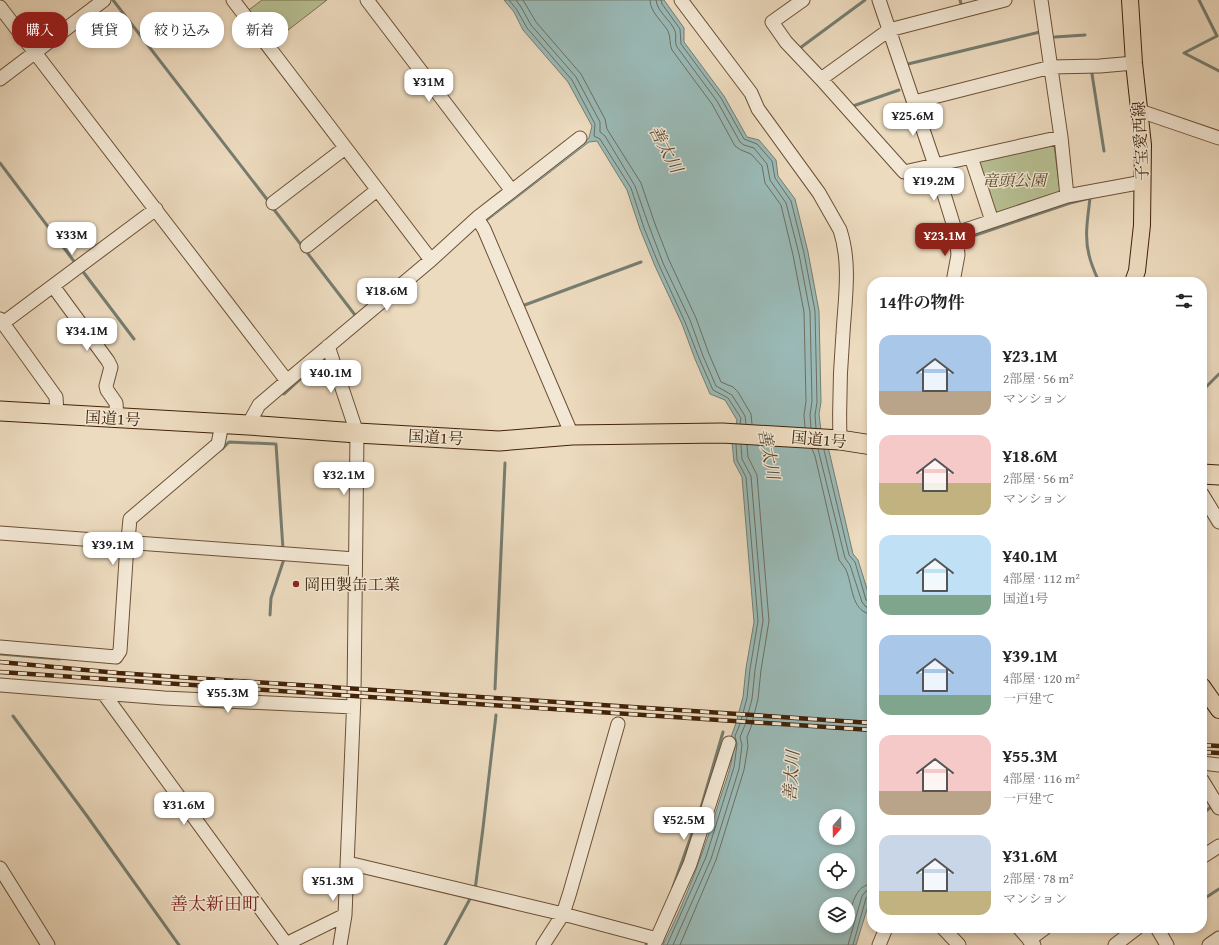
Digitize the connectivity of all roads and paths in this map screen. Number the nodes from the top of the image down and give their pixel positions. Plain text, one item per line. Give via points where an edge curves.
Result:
1 (104, 0) edge
2 (233, 0) edge
3 (367, 0) edge
4 (681, 0) edge
5 (803, 0) edge
6 (879, 0) edge
7 (1041, 0) edge
8 (1130, 0) edge
9 (1000, 1) edge
10 (0, 7) edge
11 (889, 30) junction
12 (34, 52) junction
13 (1134, 63) junction
14 (1051, 67) junction
15 (0, 78) edge
16 (821, 79) junction
17 (914, 102) junction
18 (1140, 112) junction
19 (1061, 137) junction
20 (580, 138) dead end
21 (1219, 138) edge
22 (345, 148) junction
23 (971, 157) junction
24 (935, 165) junction
25 (1143, 182) junction
26 (377, 190) junction
27 (512, 191) junction
28 (1067, 196) junction
29 (273, 203) dead end
30 (156, 209) junction
31 (477, 218) junction
32 (992, 221) junction
33 (956, 233) junction
34 (307, 246) dead end
35 (430, 260) junction
36 (954, 277) edge
37 (1135, 277) edge
38 (53, 286) junction
39 (2, 321) edge
40 (328, 346) junction
41 (287, 381) junction
42 (0, 410) edge
43 (57, 414) junction
44 (117, 418) junction
45 (222, 424) junction
46 (248, 426) junction
47 (357, 434) junction
48 (572, 435) junction
49 (840, 440) junction
50 (867, 444) edge
51 (1207, 474) edge
52 (1219, 475) edge
53 (1207, 502) edge
54 (1219, 522) edge
55 (0, 533) edge
56 (128, 543) junction
57 (355, 559) junction
58 (0, 647) edge
59 (0, 685) edge
60 (1207, 693) edge
61 (104, 694) junction
62 (353, 708) junction
63 (1219, 710) edge
64 (618, 724) dead end
65 (729, 743) dead end
66 (1207, 764) edge
67 (1219, 765) edge
68 (1207, 788) edge
69 (1219, 808) edge
70 (1219, 846) edge
71 (1207, 854) edge
72 (348, 864) junction
73 (0, 868) edge
74 (563, 914) junction
75 (345, 915) junction
76 (884, 933) edge
77 (1023, 933) edge
78 (1041, 933) edge
79 (1131, 933) edge
80 (1160, 933) edge
81 (945, 935) edge
82 (1219, 938) edge
83 (655, 942) edge
84 (1032, 943) edge
85 (284, 944) edge
86 (48, 945) edge
87 (340, 945) edge
88 (543, 945) edge
89 (879, 945) edge
90 (958, 945) edge
91 (1115, 945) edge
92 (1167, 945) edge
93 (1209, 945) edge

1 - 12 street
2 - 22 street
3 - 27 street
4 - 49 street via 751,93 758,109 819,193 840,230 846,272
5 - 16 street via 772,22 786,42
6 - 11 street
7 - 14 street
8 - 13 main road, 子宝愛西線
9 - 11 street
10 - 12 street
11 - 16 street
11 - 17 street
12 - 15 street
12 - 30 street
13 - 14 street
13 - 18 main road, 子宝愛西線
14 - 17 street
14 - 19 street
16 - 24 street via 904,172
17 - 24 street
18 - 21 street
18 - 25 main road, 子宝愛西線
19 - 23 street
19 - 28 street
20 - 27 street
22 - 26 street
22 - 29 street
23 - 24 street
23 - 32 street
24 - 33 street
25 - 28 street
25 - 37 main road, 子宝愛西線 via 1142,225
26 - 34 street
26 - 35 street
27 - 31 street
28 - 32 street
30 - 38 street
30 - 41 street
31 - 35 street
31 - 48 street via 484,229
32 - 33 street
33 - 36 street via 958,255
35 - 40 street
38 - 39 street
38 - 44 street via 111,367 106,386 116,403
39 - 43 street via 56,397
40 - 41 street
40 - 47 street
41 - 46 street via 260,405
42 - 43 highway, 国道1号
43 - 44 highway, 国道1号
44 - 45 highway, 国道1号
45 - 46 highway, 国道1号
45 - 56 street via 218,444 130,519
46 - 47 highway, 国道1号
47 - 48 highway, 国道1号 via 498,441
47 - 57 street
48 - 49 highway, 国道1号 via 722,433
49 - 50 highway, 国道1号
51 - 52 highway
53 - 54 street
55 - 56 street
56 - 57 street
56 - 58 street via 120,651 116,657
57 - 62 street
59 - 61 street
60 - 63 main road
61 - 62 street
61 - 85 street
62 - 72 street
64 - 74 street
65 - 83 street via 690,864
66 - 67 street
68 - 69 street
70 - 71 street
72 - 74 street
72 - 75 street
73 - 86 street
74 - 83 street
74 - 88 street
75 - 85 street
75 - 87 street
76 - 89 street
77 - 84 street
78 - 84 street
79 - 91 street
80 - 92 street
81 - 90 street
82 - 93 street

